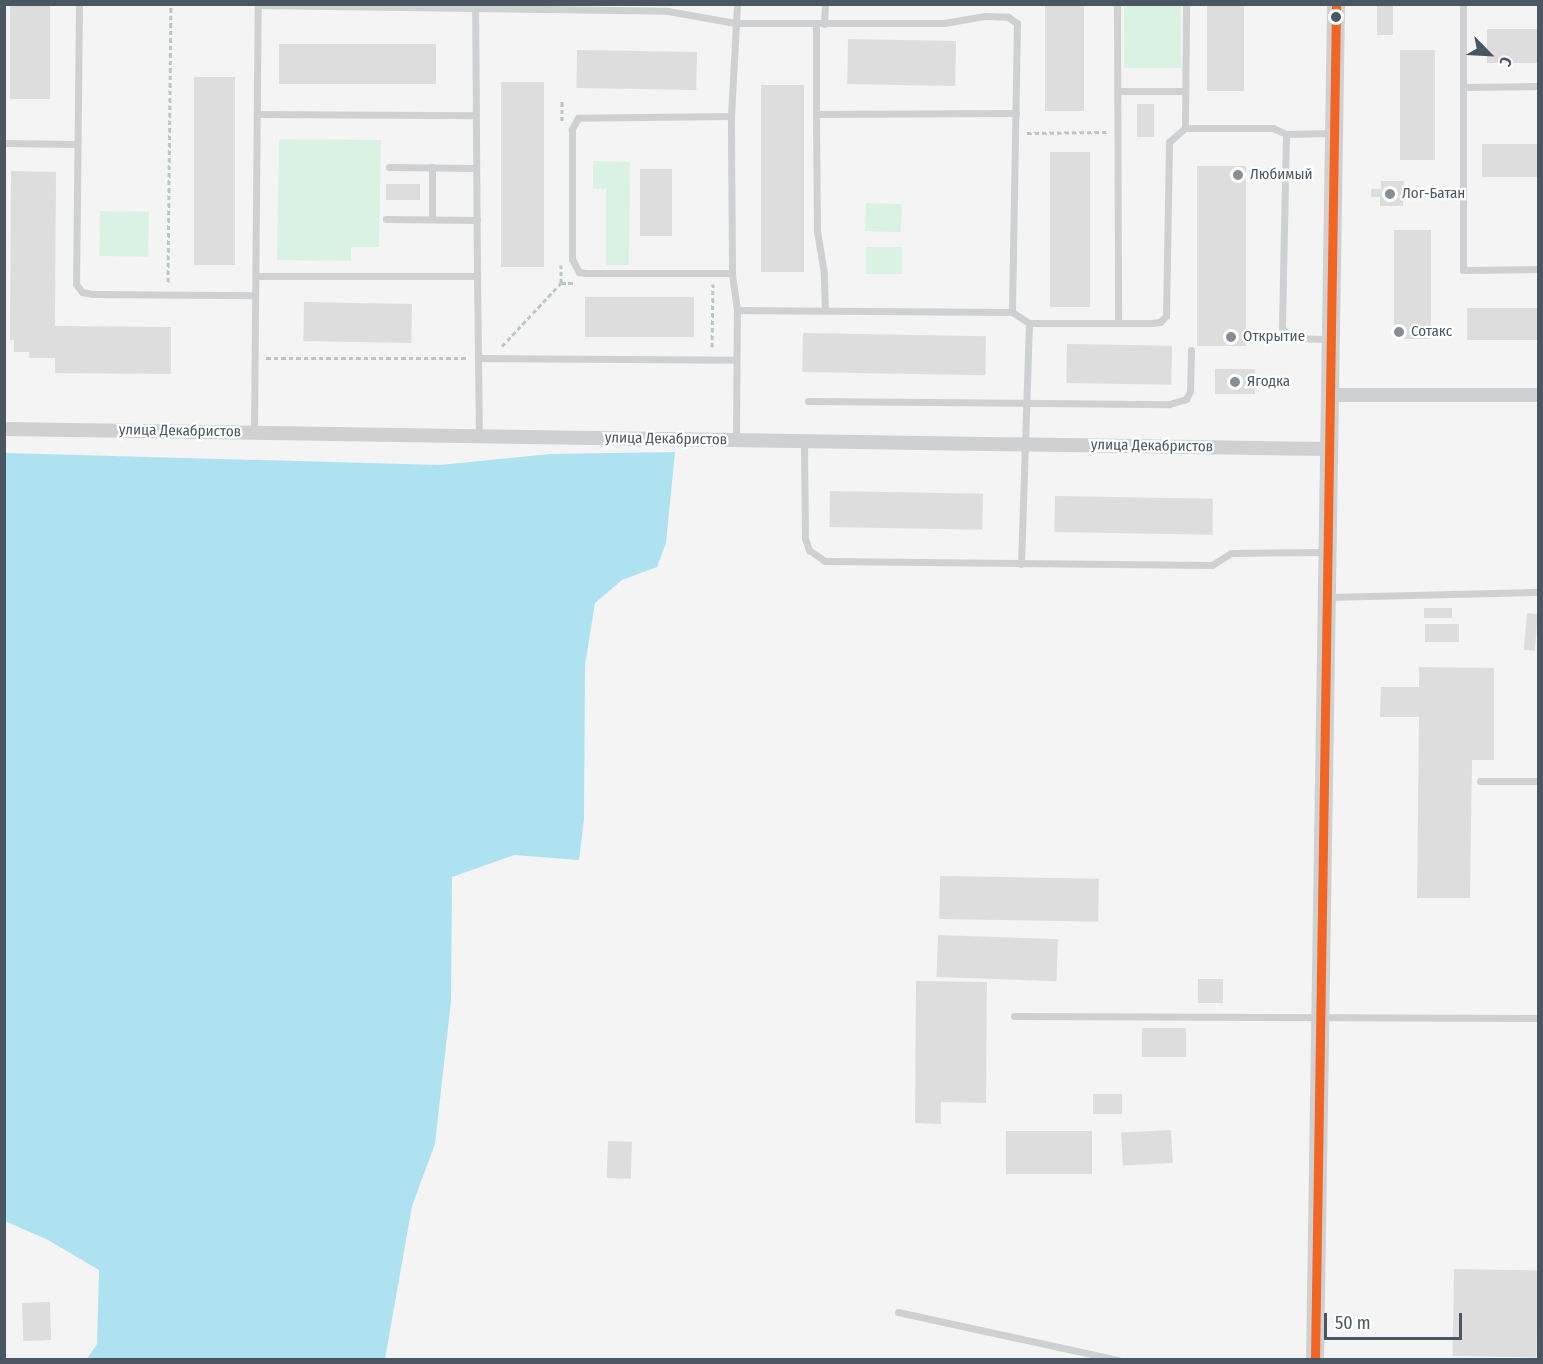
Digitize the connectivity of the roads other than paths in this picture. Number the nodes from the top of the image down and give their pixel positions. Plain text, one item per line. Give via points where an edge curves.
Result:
1 (79, 4) edge
2 (737, 4) edge
3 (825, 4) edge
4 (1117, 4) edge
5 (1186, 4) edge
6 (1336, 4) edge
7 (1463, 4) edge
8 (525, 7) edge
9 (475, 8) junction
10 (735, 23) junction
11 (816, 23) junction
12 (825, 24) junction
13 (1539, 86) edge
14 (1463, 87) junction
15 (1118, 91) junction
16 (1185, 91) junction
17 (1016, 113) junction
18 (257, 114) junction
19 (816, 114) junction
20 (476, 115) junction
21 (731, 116) junction
22 (1185, 128) junction
23 (1334, 133) junction
24 (1286, 134) junction
25 (4, 143) edge
26 (76, 144) junction
27 (389, 167) dead end
28 (432, 167) junction
29 (476, 168) junction
30 (386, 219) dead end
31 (432, 219) junction
32 (477, 220) junction
33 (1539, 269) edge
34 (732, 273) junction
35 (256, 276) junction
36 (477, 276) junction
37 (255, 295) junction
38 (737, 310) junction
39 (825, 310) junction
40 (1012, 312) junction
41 (1029, 323) junction
42 (1118, 323) junction
43 (1331, 339) junction
44 (1191, 350) dead end
45 (478, 358) junction
46 (736, 360) junction
47 (1330, 395) junction
48 (1539, 395) edge
49 (808, 401) dead end
50 (1029, 403) junction
51 (4, 429) edge
52 (254, 432) junction
53 (479, 436) junction
54 (736, 440) junction
55 (804, 442) junction
56 (1028, 444) junction
57 (1328, 448) junction
58 (1326, 552) junction
59 (1021, 564) junction
60 (1539, 592) edge
61 (1325, 597) junction
62 (1480, 781) dead end
63 (1539, 781) edge
64 (1014, 1016) dead end
65 (1319, 1017) junction
66 (1539, 1018) edge
67 (898, 1312) dead end
68 (1118, 1359) edge
69 (1316, 1359) edge

1 - 26 lane
2 - 10 lane
3 - 12 lane
4 - 15 lane
5 - 16 lane
6 - 23 street
7 - 14 lane
8 - 9 lane
8 - 10 lane via 668,11
9 - 18 lane via 258,4
9 - 20 lane
10 - 11 lane
10 - 21 lane
11 - 12 lane
11 - 19 lane
12 - 17 lane via 944,23 984,16 1008,17 1017,23
13 - 14 lane
14 - 33 lane via 1463,270
15 - 16 lane
15 - 42 lane
16 - 22 lane
17 - 19 lane
17 - 40 lane
18 - 20 lane
18 - 35 lane
19 - 39 lane via 816,231 824,273
20 - 29 lane
21 - 34 lane
21 - 34 lane via 578,118 572,129 572,259 579,272 586,273
22 - 24 lane via 1273,128
22 - 42 lane via 1169,142 1166,316 1160,322
23 - 24 lane
23 - 43 street
24 - 43 lane via 1282,328 1292,338
25 - 26 lane
26 - 37 lane via 76,284 82,292
27 - 28 lane
28 - 29 lane
28 - 31 lane
29 - 32 lane
30 - 31 lane
31 - 32 lane
32 - 36 lane
34 - 38 lane
35 - 36 lane
35 - 37 lane
36 - 45 lane
37 - 52 lane
38 - 39 lane
38 - 46 lane
39 - 40 lane
40 - 41 lane
41 - 42 lane
41 - 50 lane
43 - 47 street
44 - 50 lane via 1190,391 1180,403
45 - 46 lane
45 - 53 lane
46 - 54 lane
47 - 48 street
47 - 57 street
49 - 50 lane
50 - 56 lane
51 - 52 street, улица Декабристов
52 - 53 street, улица Декабристов
53 - 54 street, улица Декабристов
54 - 55 street, улица Декабристов
55 - 56 street, улица Декабристов
55 - 59 lane via 805,538 816,556 825,561
56 - 57 street, улица Декабристов
56 - 59 lane
57 - 58 street
58 - 59 lane via 1231,553 1212,565
58 - 61 street
60 - 61 lane
61 - 65 street
62 - 63 lane
64 - 65 lane
65 - 66 lane
65 - 69 street
67 - 68 lane

